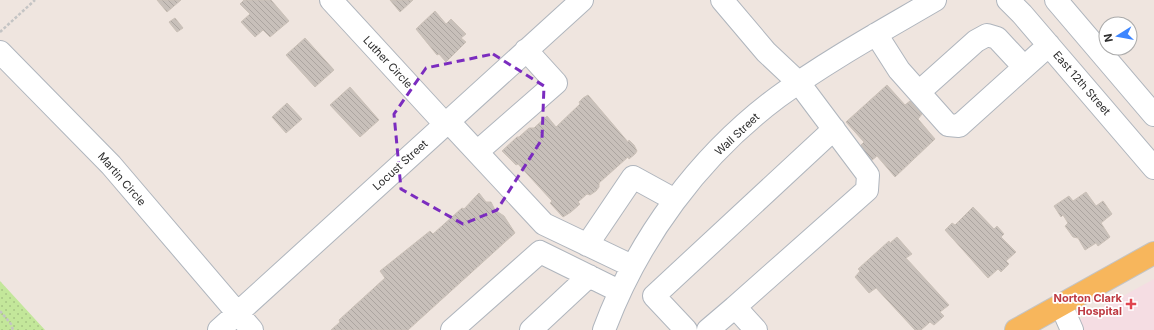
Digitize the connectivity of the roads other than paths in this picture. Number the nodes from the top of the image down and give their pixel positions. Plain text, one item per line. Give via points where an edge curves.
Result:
1 (331, 0) edge
2 (582, 0) edge
3 (722, 0) edge
4 (935, 0) edge
5 (1008, 0) edge
6 (1056, 0) edge
7 (876, 34) junction
8 (1049, 45) junction
9 (526, 50) junction
10 (0, 52) edge
11 (1024, 67) junction
12 (799, 83) junction
13 (919, 92) junction
14 (1154, 115) edge
15 (447, 123) junction
16 (834, 129) junction
17 (478, 152) junction
18 (1154, 168) edge
19 (675, 200) junction
20 (587, 245) junction
21 (1154, 253) edge
22 (589, 276) junction
23 (625, 279) junction
24 (654, 296) junction
25 (1061, 305) junction
26 (735, 307) junction
27 (237, 313) junction
28 (219, 330) edge
29 (252, 330) edge
30 (452, 330) edge
31 (531, 330) edge
32 (604, 330) edge
33 (686, 330) edge
34 (708, 330) edge
35 (756, 330) edge
36 (1016, 330) edge
37 (1072, 330) edge

1 - 15 street, Luther Circle
2 - 9 street, Locust Street
3 - 12 street via 766,52
4 - 7 street, Wall Street
5 - 8 street, East 12th Street
6 - 14 street
7 - 12 street, Wall Street
7 - 13 street via 899,70
8 - 11 street
8 - 18 street, East 12th Street
9 - 15 street, Locust Street
9 - 17 street via 556,83
10 - 27 street, Martin Circle via 110,165
11 - 13 street via 997,38 987,35 976,41
11 - 13 street via 959,126 948,125
12 - 16 street
12 - 19 street, Wall Street via 754,116 711,158
15 - 17 street, Luther Circle
15 - 27 street, Locust Street
16 - 24 street
16 - 26 street via 868,174 867,190
17 - 20 street, Luther Circle via 544,224
19 - 20 street via 633,177
19 - 23 street, Wall Street
20 - 23 street, Luther Circle
21 - 25 main road
22 - 23 street
22 - 30 street via 540,252
22 - 31 street
23 - 24 street
23 - 32 street, Wall Street
24 - 33 street
25 - 36 main road
25 - 37 street
26 - 34 street
26 - 35 street
27 - 28 street, Locust Street
27 - 29 street, Martin Circle

